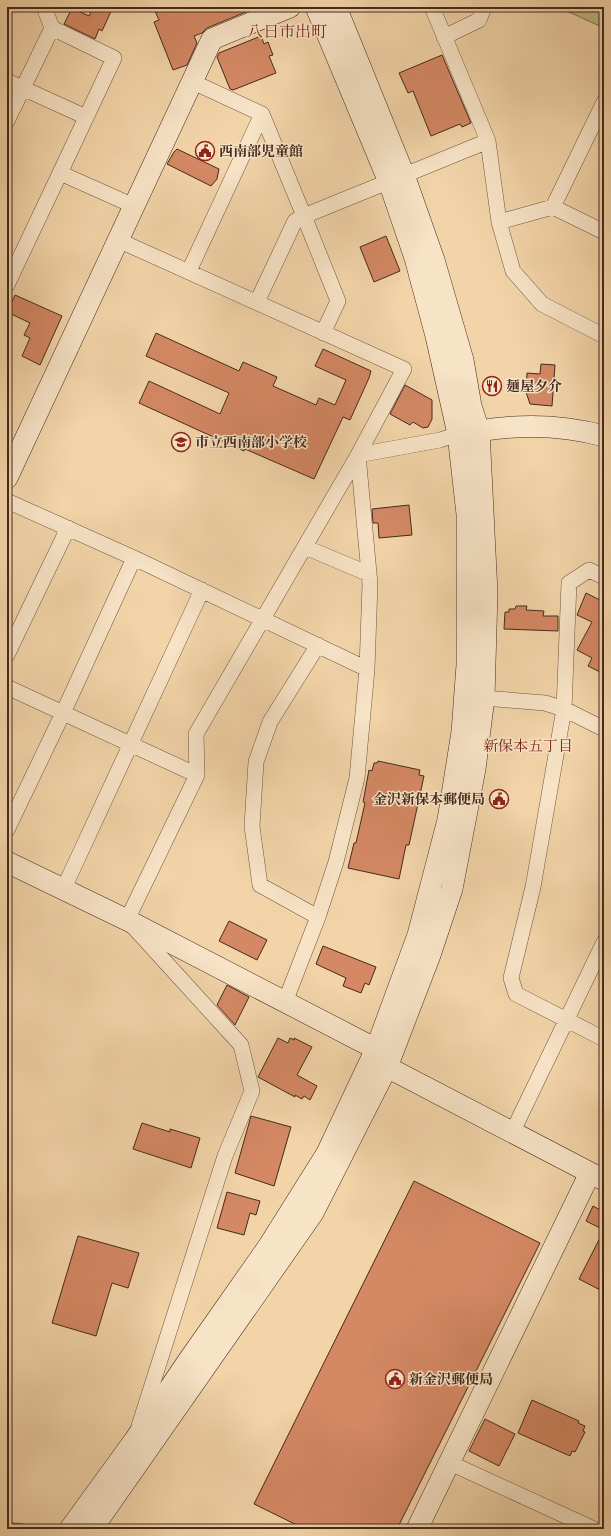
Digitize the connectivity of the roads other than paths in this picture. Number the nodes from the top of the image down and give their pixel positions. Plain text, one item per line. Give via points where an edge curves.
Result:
1 (44, 7) edge
2 (290, 7) edge
3 (316, 7) edge
4 (336, 7) edge
5 (432, 7) edge
6 (484, 7) edge
7 (52, 28) junction
8 (444, 37) junction
9 (7, 81) edge
10 (193, 82) junction
11 (22, 88) junction
12 (604, 102) edge
13 (262, 114) junction
14 (86, 117) junction
15 (7, 121) edge
16 (488, 141) junction
17 (60, 173) junction
18 (396, 178) junction
19 (134, 206) junction
20 (553, 207) junction
21 (304, 216) junction
22 (499, 222) junction
23 (604, 232) edge
24 (118, 240) junction
25 (189, 271) junction
26 (7, 285) edge
27 (257, 302) junction
28 (323, 333) junction
29 (604, 336) edge
30 (479, 431) junction
31 (458, 434) junction
32 (603, 434) edge
33 (358, 455) junction
34 (7, 478) edge
35 (7, 501) edge
36 (68, 528) junction
37 (305, 547) junction
38 (134, 558) junction
39 (369, 574) junction
40 (604, 577) edge
41 (202, 590) junction
42 (263, 619) junction
43 (318, 645) junction
44 (7, 655) edge
45 (367, 669) junction
46 (7, 687) edge
47 (484, 698) junction
48 (564, 709) junction
49 (63, 713) junction
50 (604, 729) edge
51 (130, 744) junction
52 (197, 775) junction
53 (7, 830) edge
54 (7, 862) edge
55 (63, 890) junction
56 (318, 918) junction
57 (127, 920) junction
58 (604, 942) edge
59 (285, 1002) junction
60 (566, 1020) junction
61 (604, 1039) edge
62 (376, 1049) junction
63 (387, 1067) junction
64 (512, 1133) junction
65 (597, 1176) edge
66 (134, 1441) junction
67 (450, 1463) junction
68 (70, 1529) edge
69 (92, 1529) edge
70 (417, 1529) edge
71 (594, 1529) edge

1 - 7 street
2 - 10 street via 212,39
3 - 18 street
4 - 18 street
5 - 8 street
6 - 8 street via 478,20
7 - 11 street
7 - 14 street via 114,58
8 - 16 street
9 - 11 street
10 - 13 street
10 - 19 street
11 - 14 street
11 - 15 street
12 - 20 street
13 - 21 street
13 - 25 street
14 - 17 street
16 - 18 street
16 - 22 street
17 - 19 street
17 - 26 street
18 - 21 street
18 - 30 street via 434,260 463,360 471,406
18 - 31 street
19 - 24 street
20 - 22 street
20 - 23 street
21 - 27 street via 295,221
21 - 28 street via 338,301
22 - 29 street via 513,271 542,304
24 - 25 street
24 - 34 street
25 - 27 street
27 - 28 street
28 - 33 street via 404,369
30 - 31 street
30 - 32 street via 547,426
30 - 47 street via 487,593
31 - 33 street via 440,440
31 - 62 street via 467,514 467,665 462,732 448,820 418,935
33 - 37 street
33 - 39 street
35 - 36 street
36 - 38 street
36 - 44 street
37 - 39 street
37 - 42 street
38 - 41 street
38 - 49 street
39 - 45 street
40 - 48 street via 589,570 569,582
41 - 42 street
41 - 51 street
42 - 43 street
42 - 52 street via 196,734
43 - 45 street
43 - 56 street via 270,722 256,762 252,826 260,885
45 - 56 street via 357,778 336,862
46 - 49 street
47 - 48 street via 545,703
47 - 63 street via 475,769 452,889
48 - 50 street
48 - 60 street via 533,887 511,978 516,994
49 - 51 street
49 - 53 street
51 - 52 street
51 - 55 street
52 - 57 street
54 - 55 street
55 - 57 street
56 - 59 street
57 - 59 street
57 - 66 street via 241,1045 252,1091 225,1156
58 - 60 street
59 - 62 street
60 - 61 street
60 - 64 street
62 - 63 street
62 - 66 street via 327,1154 268,1247
63 - 64 street
63 - 69 street via 313,1213
64 - 65 street
65 - 67 street
66 - 68 street
67 - 70 street
67 - 71 street

